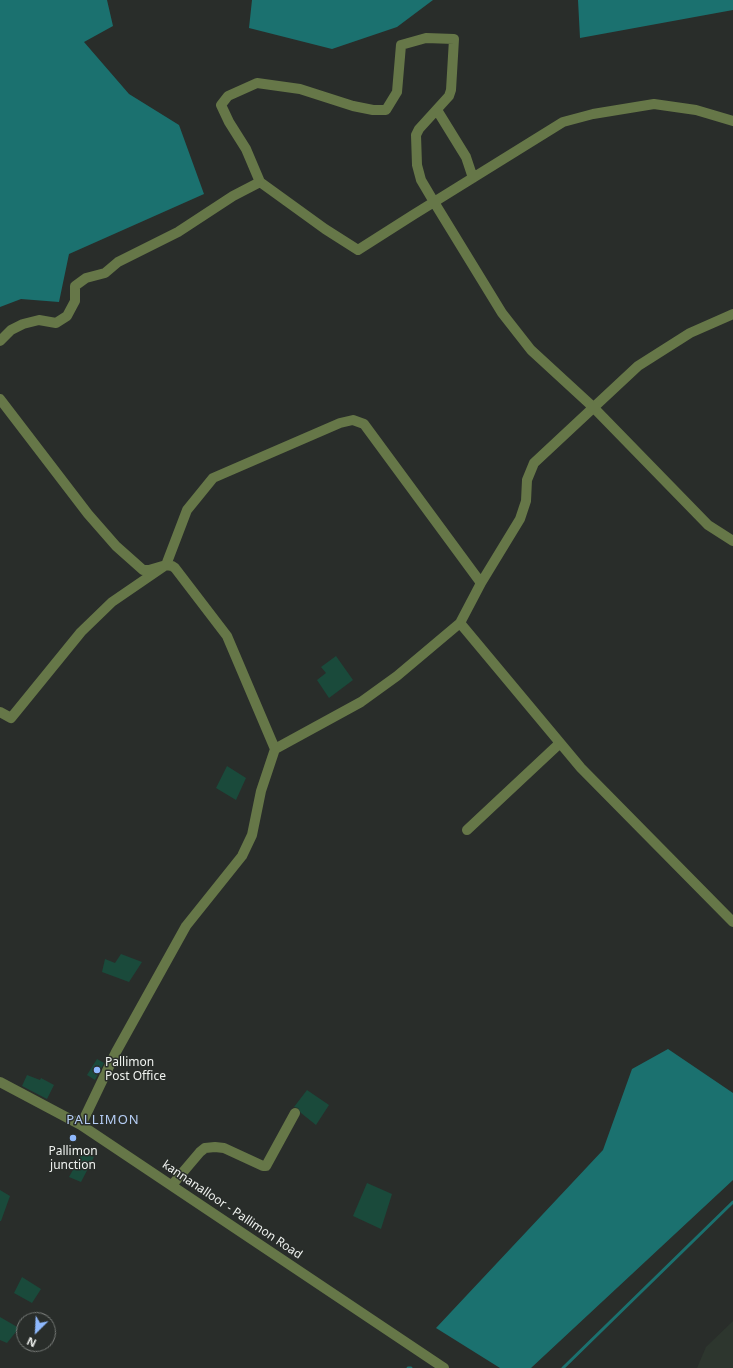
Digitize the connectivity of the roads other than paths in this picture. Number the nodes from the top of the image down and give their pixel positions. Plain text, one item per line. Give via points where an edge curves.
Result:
1 (437, 110) junction
2 (733, 121) edge
3 (473, 178) junction
4 (260, 182) junction
5 (434, 202) junction
6 (733, 314) edge
7 (0, 341) edge
8 (0, 399) edge
9 (593, 407) junction
10 (733, 541) edge
11 (166, 565) junction
12 (481, 583) junction
13 (460, 624) junction
14 (0, 712) edge
15 (560, 743) junction
16 (275, 749) junction
17 (467, 830) dead end
18 (733, 922) edge
19 (0, 1082) edge
20 (295, 1113) dead end
21 (81, 1124) junction
22 (172, 1185) junction
23 (444, 1368) edge

1 - 3 street via 466,157
1 - 4 street via 451,90 454,39 426,38 401,46 397,92 386,110 353,106 287,87 257,83 245,87 228,96 221,105 246,149
1 - 5 street via 416,135 418,172
2 - 3 street via 696,110 654,104 593,114 564,122
3 - 5 street
4 - 5 street via 358,250
4 - 7 street via 228,199 178,232 118,262 104,273 86,278 75,286 75,301 67,316 56,323 39,320 23,324 11,330
5 - 9 street via 502,312 532,350
6 - 9 street via 690,333 638,366
8 - 11 street via 88,514 116,546 143,570
9 - 10 street via 708,525
9 - 12 street via 534,463 527,480 526,501 520,520
11 - 12 street via 187,510 213,478 340,423 354,420 364,424
11 - 14 street via 112,602 86,627 11,718
11 - 16 street via 175,568 227,636
12 - 13 street
13 - 15 street
13 - 16 street via 361,702
15 - 17 street
15 - 18 street via 581,768
16 - 21 street via 261,791 252,836 242,856 186,926 116,1052
19 - 21 street, kannanalloor - Pallimon Road
20 - 22 street via 266,1166 224,1148 205,1148
21 - 22 street, kannanalloor - Pallimon Road
22 - 23 street, kannanalloor - Pallimon Road

